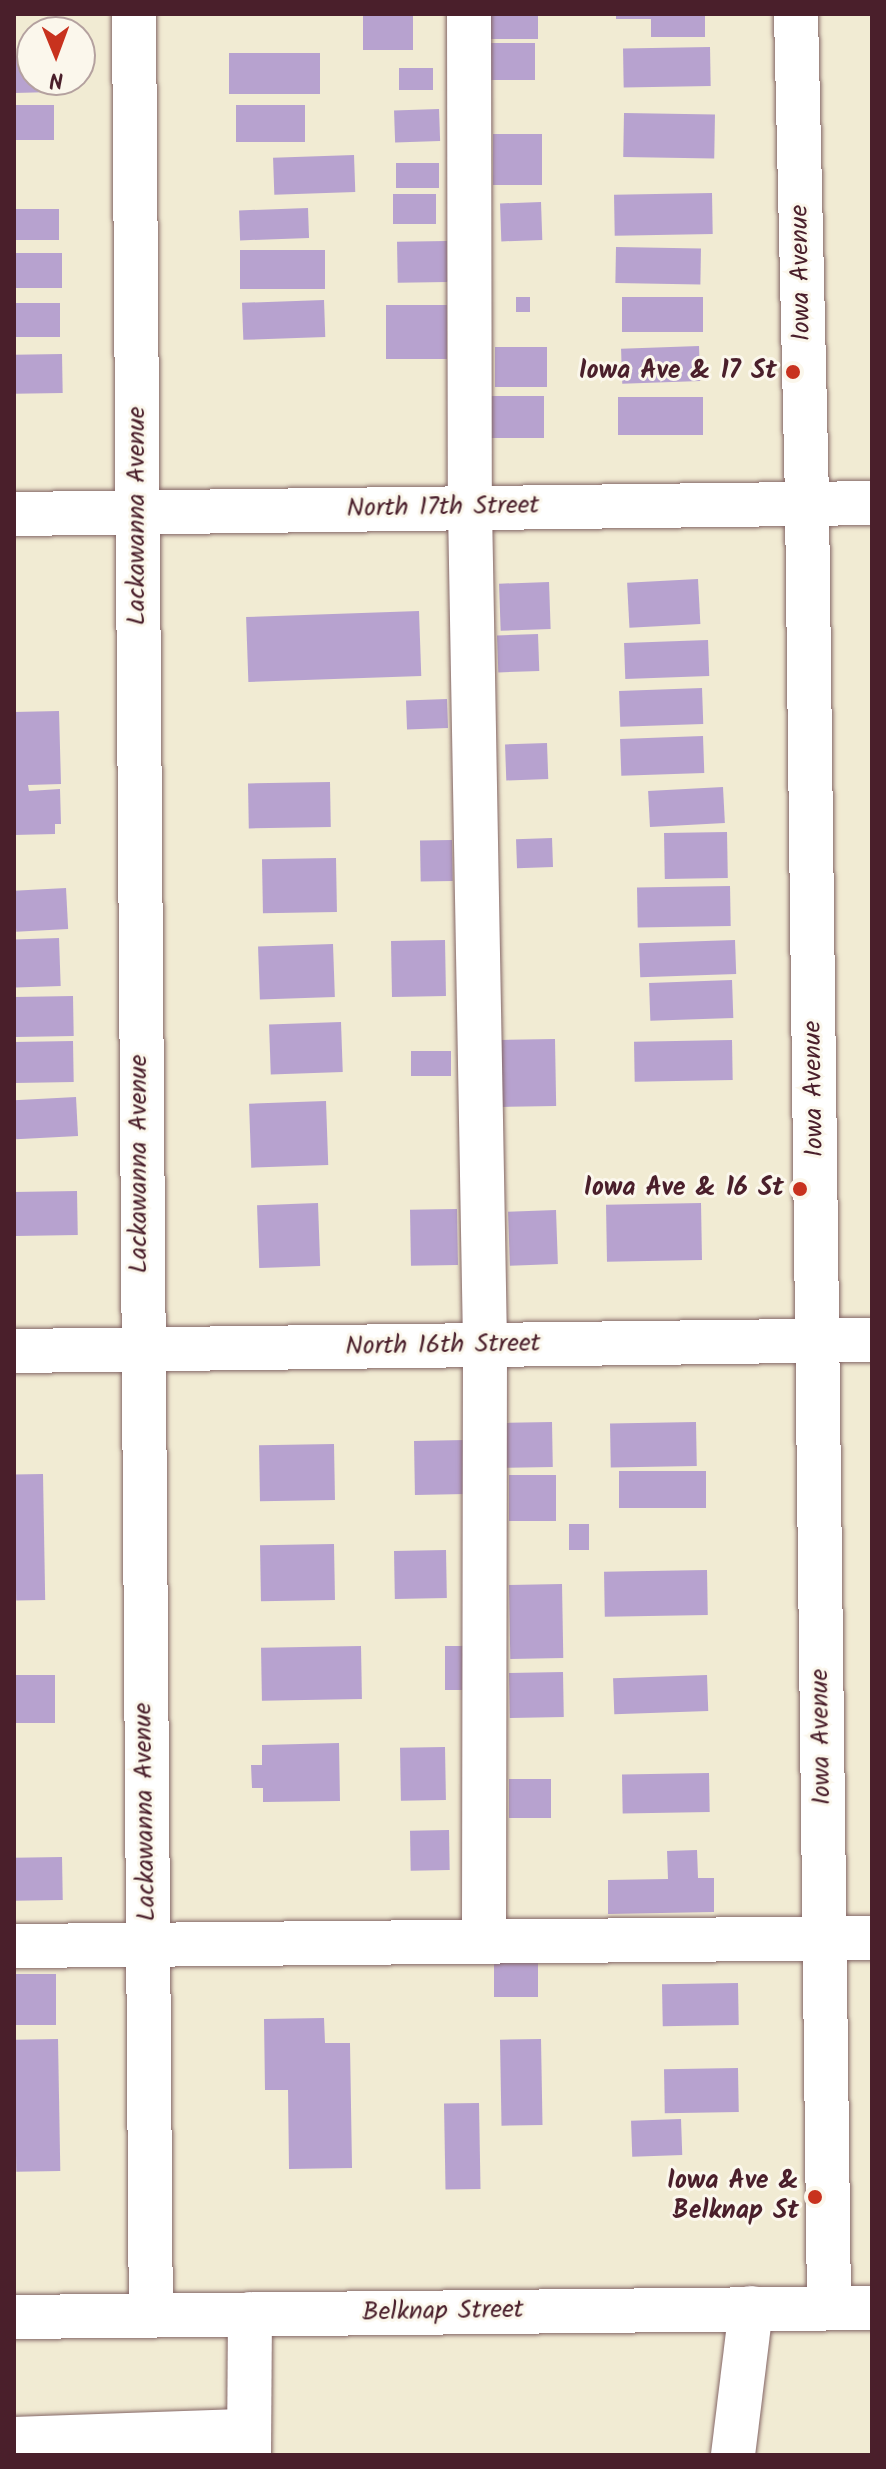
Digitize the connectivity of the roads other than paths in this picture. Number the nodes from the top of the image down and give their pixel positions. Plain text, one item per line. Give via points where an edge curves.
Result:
1 (134, 14) edge
2 (469, 14) edge
3 (796, 14) edge
4 (807, 503) junction
5 (872, 503) edge
6 (470, 508) junction
7 (138, 512) junction
8 (14, 514) edge
9 (872, 1340) edge
10 (817, 1341) junction
11 (485, 1345) junction
12 (140, 1349) junction
13 (14, 1351) edge
14 (872, 1938) edge
15 (824, 1939) junction
16 (484, 1942) junction
17 (147, 1945) junction
18 (14, 1946) edge
19 (751, 2308) junction
20 (829, 2308) junction
21 (872, 2308) edge
22 (250, 2314) junction
23 (151, 2315) junction
24 (14, 2317) edge
25 (14, 2439) edge
26 (249, 2443) edge
27 (168, 2444) edge
28 (733, 2455) edge

1 - 7 street, Lackawanna Avenue
2 - 6 street
3 - 4 street, Iowa Avenue
4 - 5 street, North 17th Street
4 - 6 street, North 17th Street
4 - 10 street, Iowa Avenue
6 - 7 street, North 17th Street
6 - 11 street
7 - 8 street, North 17th Street
7 - 12 street, Lackawanna Avenue
9 - 10 street, North 16th Street
10 - 11 street, North 16th Street
10 - 15 street, Iowa Avenue
11 - 12 street, North 16th Street
11 - 16 street
12 - 13 street, North 16th Street
12 - 17 street, Lackawanna Avenue
14 - 15 street
15 - 16 street
15 - 20 street, Iowa Avenue
16 - 17 street
17 - 18 street
17 - 23 street, Lackawanna Avenue
19 - 20 street, Belknap Street
19 - 22 street, Belknap Street
19 - 28 street
20 - 21 street, Belknap Street
22 - 23 street, Belknap Street
22 - 26 street
23 - 24 street, Belknap Street
25 - 27 street
26 - 27 street

